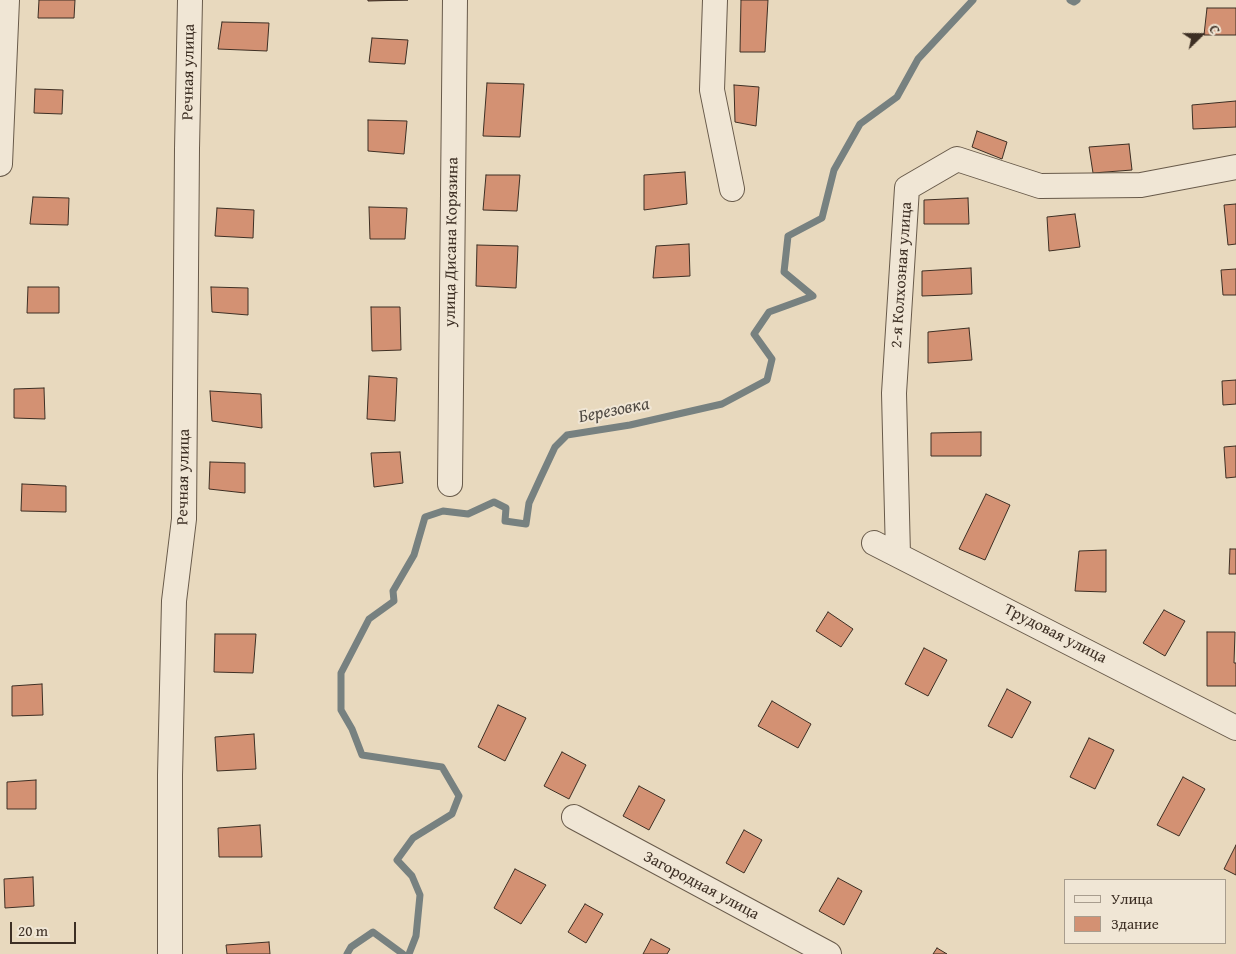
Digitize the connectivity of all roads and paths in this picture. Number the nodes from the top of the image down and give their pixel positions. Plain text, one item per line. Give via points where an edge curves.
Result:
1 (7, 0) edge
2 (190, 0) edge
3 (455, 0) edge
4 (715, 0) edge
5 (0, 164) edge
6 (1236, 167) edge
7 (732, 189) dead end
8 (450, 484) dead end
9 (874, 543) dead end
10 (898, 555) junction
11 (1236, 728) edge
12 (574, 817) dead end
13 (170, 954) edge
14 (829, 954) edge

1 - 5 street
2 - 13 street, Речная улица via 184,519 174,602
3 - 8 street, улица Дисана Корязина
4 - 7 street via 712,90
6 - 10 street, 2-я Колхозная улица via 1141,185 1040,186 956,159 908,188 894,393
9 - 10 street, Трудовая улица
10 - 11 street, Трудовая улица
12 - 14 street, Загородная улица

